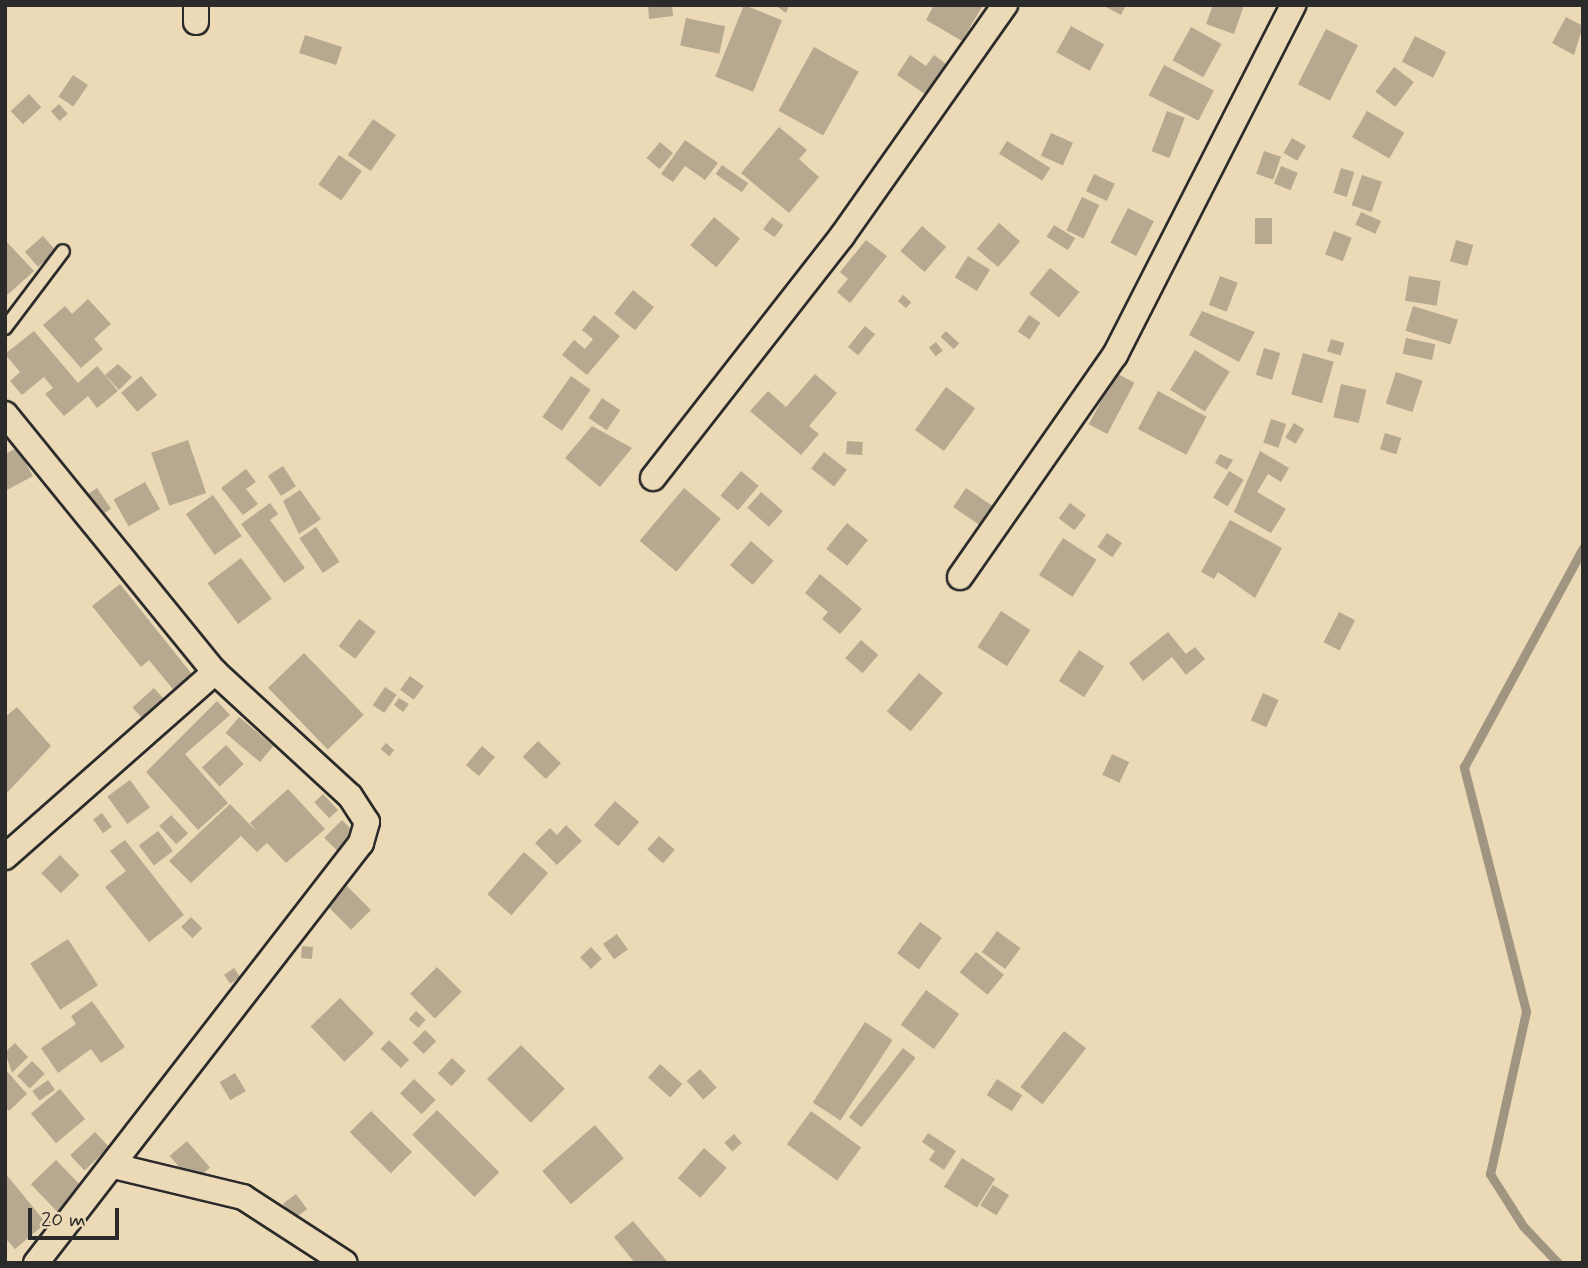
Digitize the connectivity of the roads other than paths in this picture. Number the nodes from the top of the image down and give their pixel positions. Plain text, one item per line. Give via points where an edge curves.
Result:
1 (1005, 5) edge
2 (1293, 5) edge
3 (64, 251) dead end
4 (5, 328) edge
5 (5, 414) edge
6 (653, 478) dead end
7 (960, 577) dead end
8 (215, 672) junction
9 (5, 856) edge
10 (114, 1166) junction
11 (36, 1263) edge
12 (345, 1263) edge

1 - 6 street via 842,236
2 - 7 street via 1115,355
3 - 4 lane
5 - 8 street
8 - 9 street
8 - 10 street via 350,796 368,822 361,843 236,998
10 - 11 street
10 - 12 street via 243,1197

